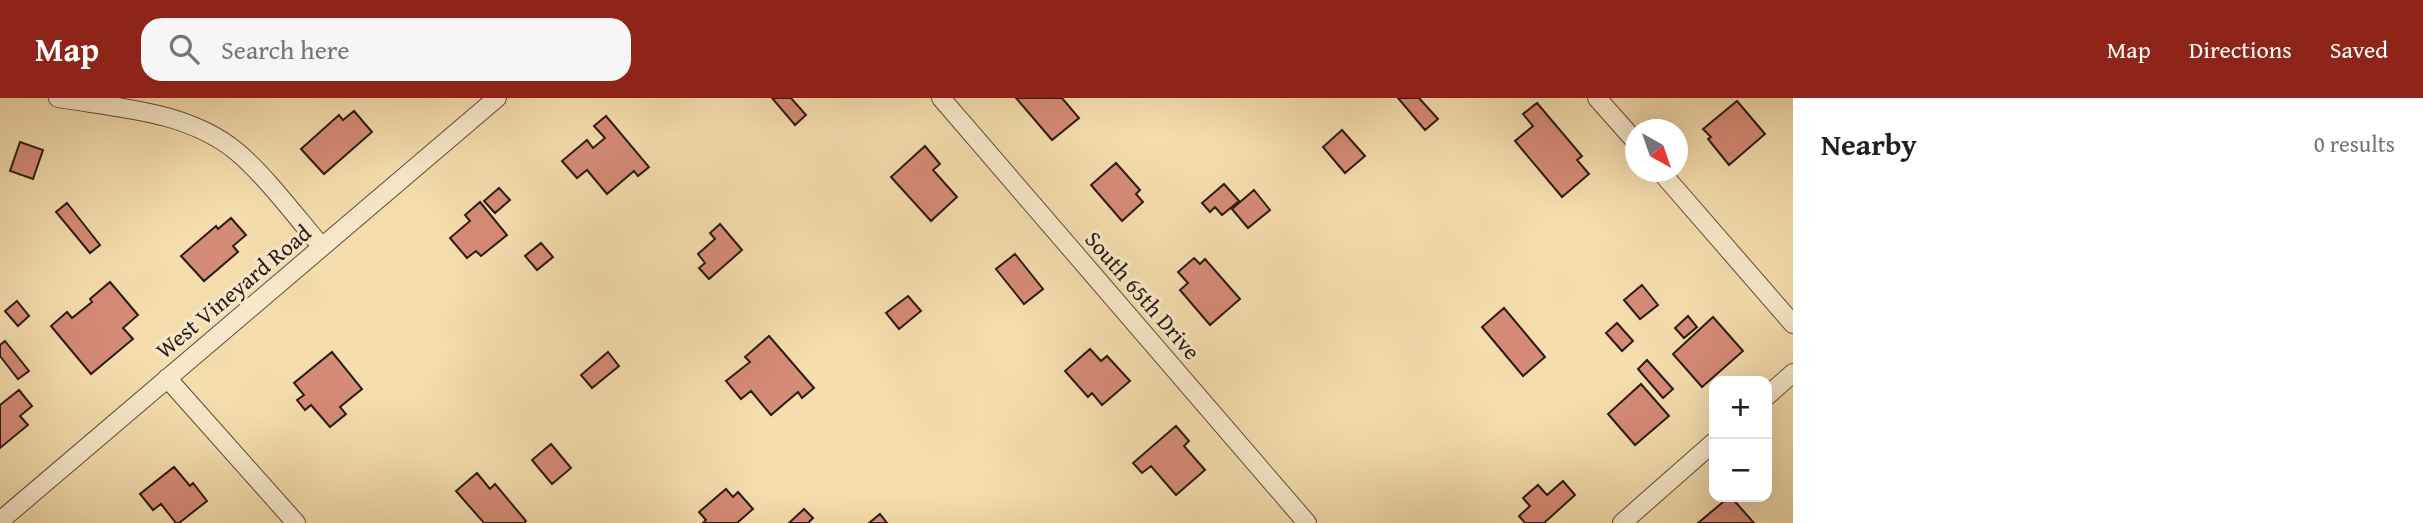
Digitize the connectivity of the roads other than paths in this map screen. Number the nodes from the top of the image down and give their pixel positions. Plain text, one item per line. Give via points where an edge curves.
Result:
1 (497, 98) edge
2 (941, 98) edge
3 (1598, 98) edge
4 (65, 99) edge
5 (1625, 129) edge
6 (1670, 182) edge
7 (322, 247) junction
8 (1793, 324) edge
9 (1793, 373) edge
10 (167, 378) junction
11 (1772, 392) edge
12 (1709, 446) edge
13 (0, 521) edge
14 (296, 523) edge
15 (1307, 523) edge
16 (1622, 523) edge

1 - 7 street, West Vineyard Road
2 - 15 street, South 65th Drive
3 - 5 street
4 - 7 street via 148,112 215,138 237,152
6 - 8 street
7 - 10 street, West Vineyard Road
9 - 11 street
10 - 13 street, West Vineyard Road
10 - 14 street
12 - 16 street

